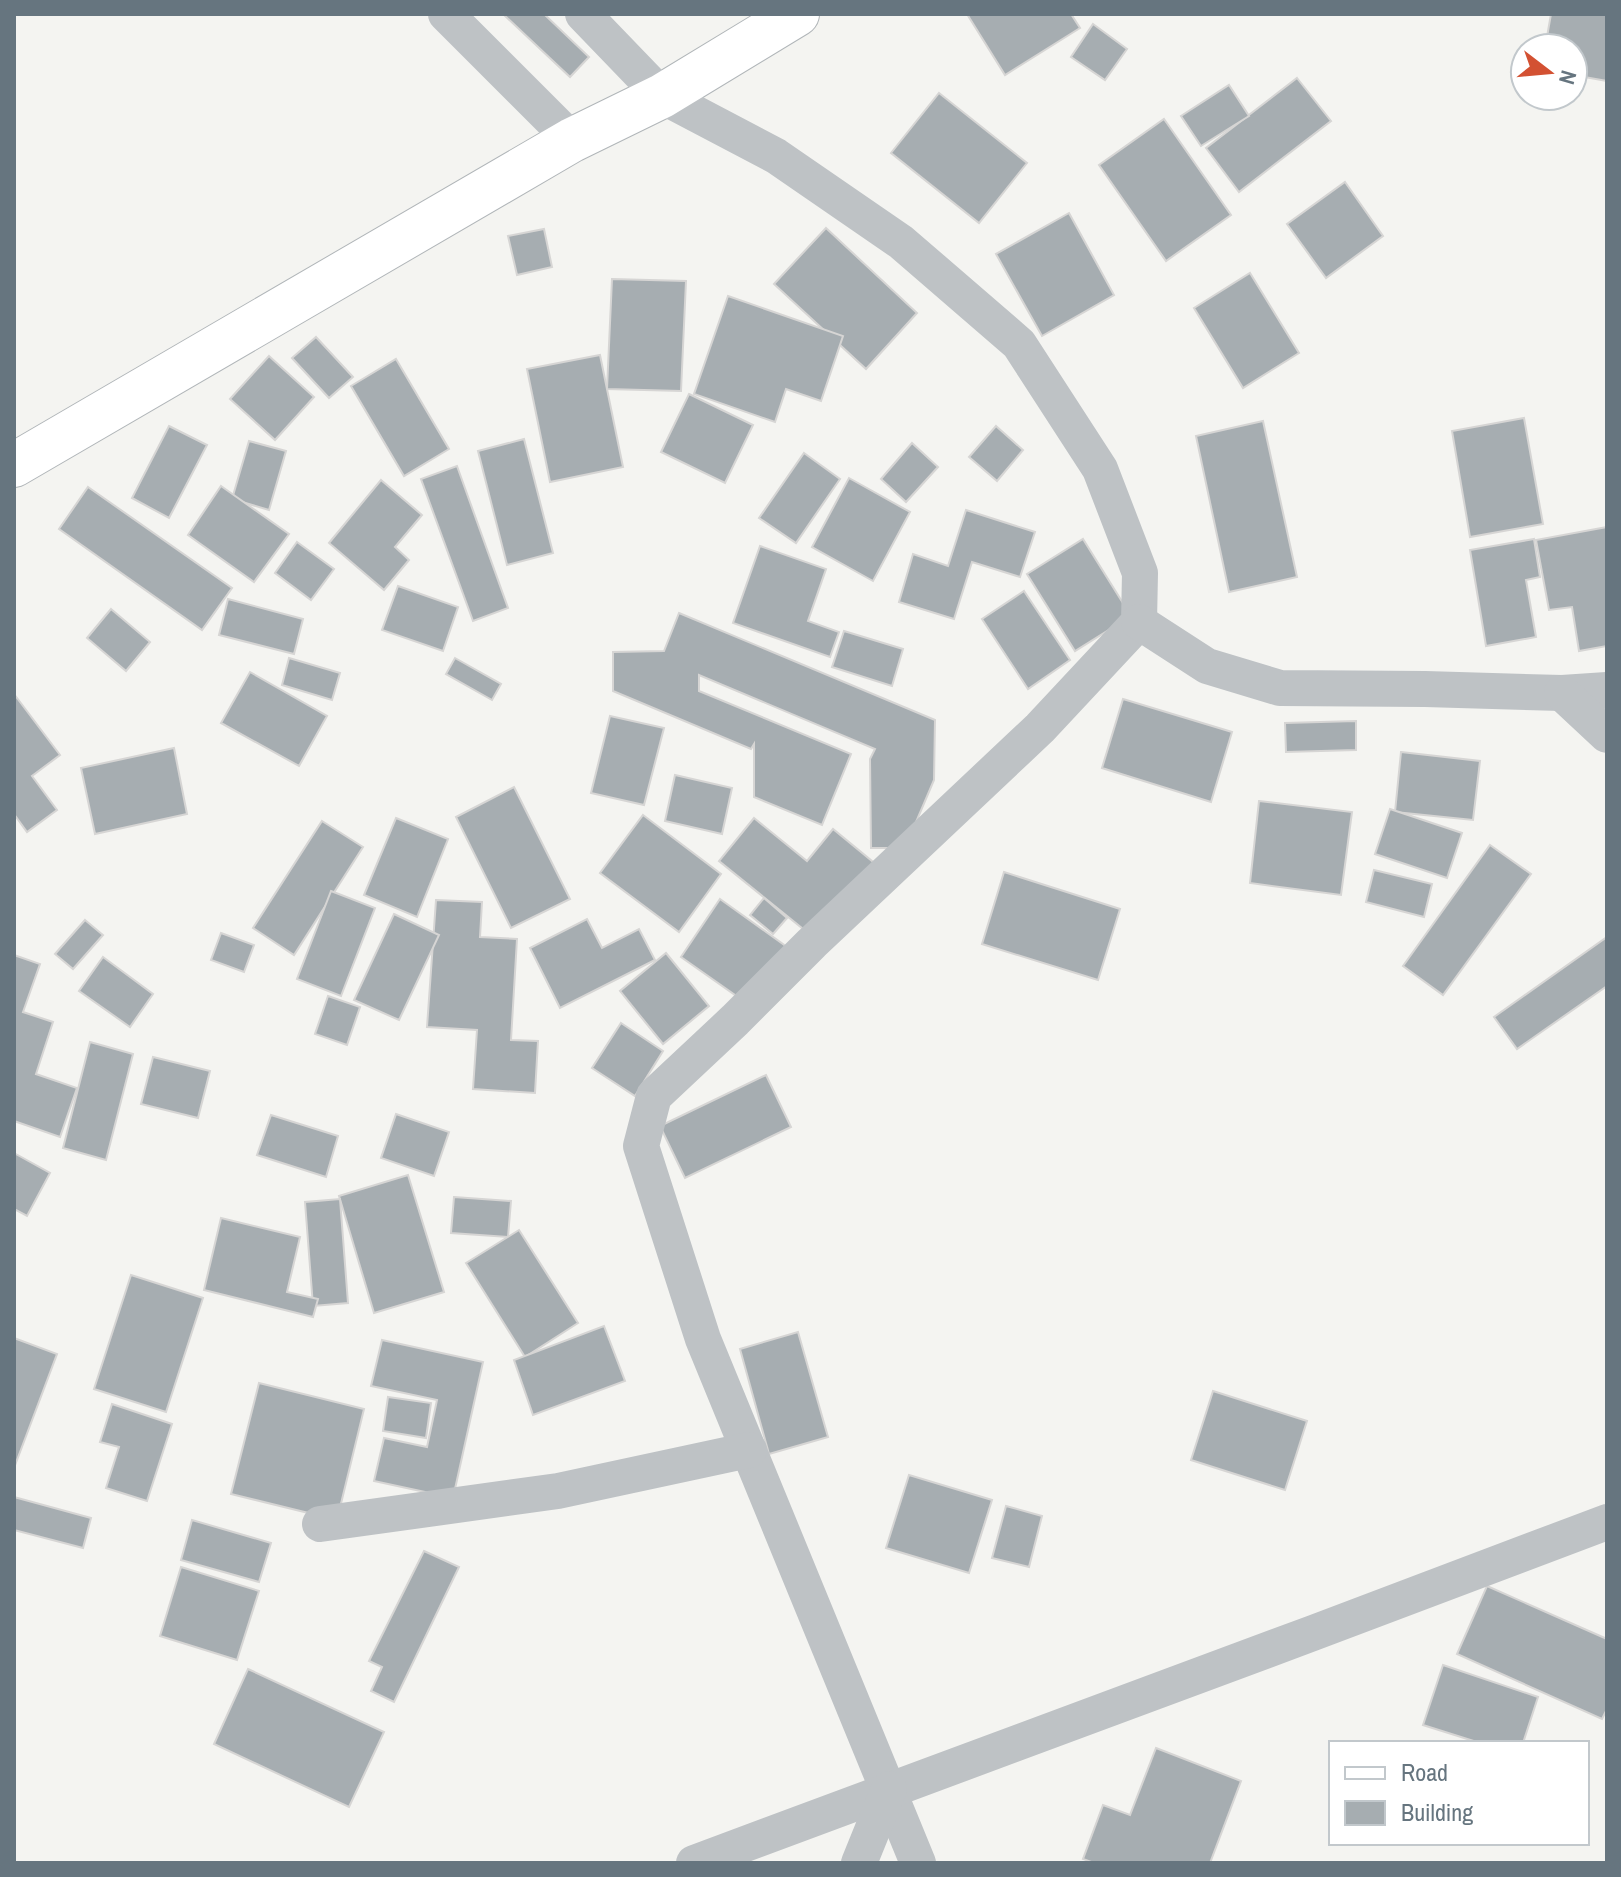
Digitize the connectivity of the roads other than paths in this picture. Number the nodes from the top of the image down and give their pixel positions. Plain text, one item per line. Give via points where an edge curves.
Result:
1 (446, 14) edge
2 (583, 14) edge
3 (797, 14) edge
4 (662, 96) junction
5 (572, 140) junction
6 (14, 465) edge
7 (1139, 622) junction
8 (1607, 690) edge
9 (1562, 693) junction
10 (1607, 735) edge
11 (749, 1450) junction
12 (1607, 1522) edge
13 (320, 1524) dead end
14 (889, 1789) junction
15 (694, 1863) edge
16 (859, 1863) edge
17 (918, 1863) edge

1 - 5 street
2 - 4 street
3 - 4 street
4 - 5 street
4 - 7 street via 776,156 901,242 1019,344 1100,469 1140,573
5 - 6 street
7 - 9 street via 1207,666 1280,688
7 - 11 street via 1040,728 654,1096 641,1146 703,1339
8 - 9 street
9 - 10 street
11 - 13 street via 558,1491
11 - 14 street
12 - 14 street
14 - 15 street
14 - 16 street
14 - 17 street

